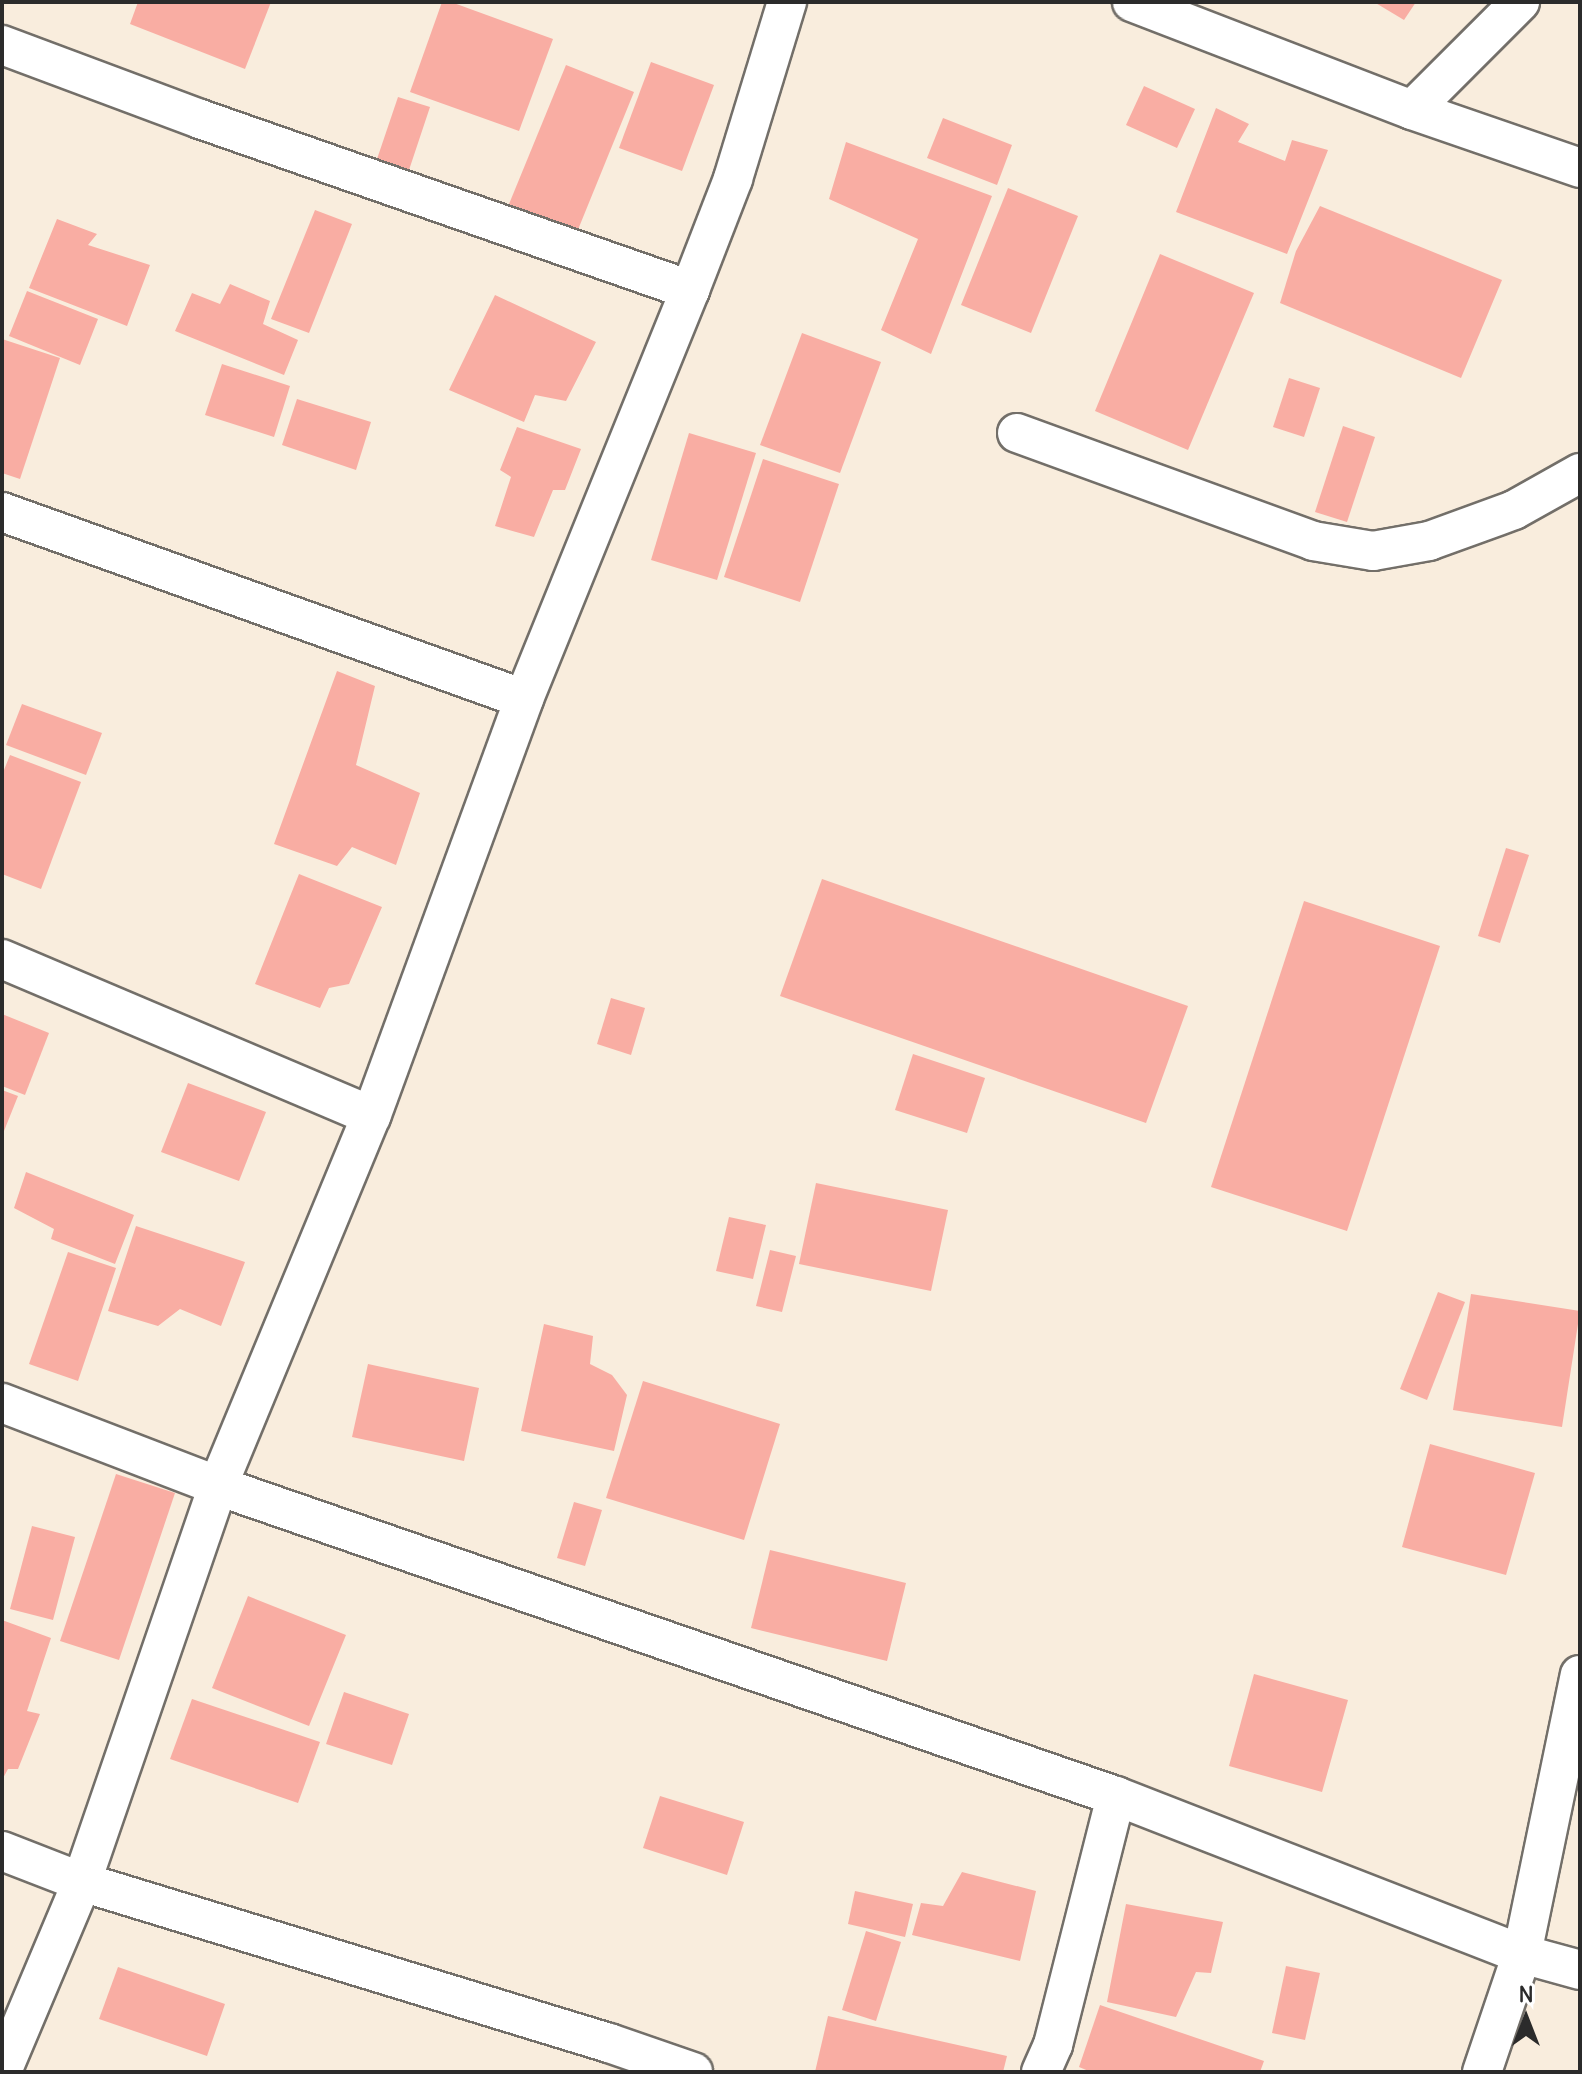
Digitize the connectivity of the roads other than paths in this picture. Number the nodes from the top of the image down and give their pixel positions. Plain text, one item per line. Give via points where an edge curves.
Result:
1 (787, 2) edge
2 (1132, 2) edge
3 (1520, 2) edge
4 (2, 45) edge
5 (1412, 110) junction
6 (1580, 168) edge
7 (690, 290) junction
8 (1017, 433) dead end
9 (1580, 473) edge
10 (2, 512) edge
11 (524, 699) junction
12 (2, 959) edge
13 (371, 1116) junction
14 (2, 1403) edge
15 (218, 1486) junction
16 (1580, 1675) edge
17 (1116, 1796) junction
18 (2, 1851) edge
19 (82, 1882) junction
20 (1522, 1954) junction
21 (1580, 1970) edge
22 (2, 2071) edge
23 (693, 2072) edge
24 (1041, 2072) edge
25 (1482, 2072) edge

1 - 7 street via 733,179
2 - 5 street
3 - 5 street
4 - 7 street
5 - 6 street
7 - 11 street
8 - 9 street via 1313,541 1373,551 1429,541 1514,510
10 - 11 street
11 - 13 street
12 - 13 street
13 - 15 street
14 - 15 street
15 - 17 street
15 - 19 street
16 - 20 street
17 - 20 street
17 - 24 street via 1053,2045
18 - 19 street
19 - 22 street
19 - 23 street
20 - 21 street
20 - 25 street

